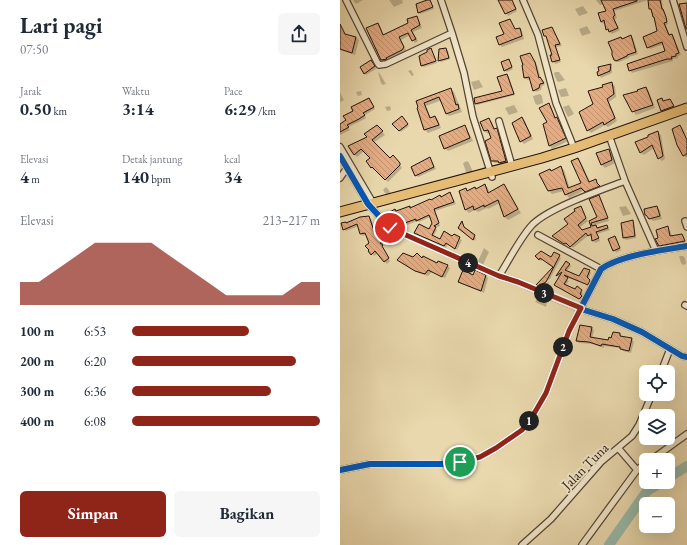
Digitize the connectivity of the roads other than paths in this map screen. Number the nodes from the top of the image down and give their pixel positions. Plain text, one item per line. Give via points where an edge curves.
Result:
1 (346, 0) edge
2 (441, 0) edge
3 (523, 0) edge
4 (673, 0) edge
5 (452, 33) junction
6 (687, 47) edge
7 (687, 108) edge
8 (687, 114) edge
9 (499, 121) dead end
10 (611, 141) junction
11 (340, 147) edge
12 (574, 148) junction
13 (340, 156) edge
14 (348, 165) junction
15 (512, 166) junction
16 (491, 174) junction
17 (340, 178) edge
18 (626, 181) junction
19 (372, 205) junction
20 (340, 212) edge
21 (340, 218) edge
22 (538, 235) dead end
23 (687, 246) edge
24 (656, 251) junction
25 (601, 268) junction
26 (499, 276) junction
27 (581, 308) junction
28 (670, 349) junction
29 (687, 357) edge
30 (664, 365) edge
31 (649, 401) edge
32 (687, 434) edge
33 (619, 449) junction
34 (661, 453) edge
35 (340, 470) edge
36 (637, 470) joint
37 (522, 545) edge
38 (582, 545) edge

1 - 5 street via 379,65
2 - 5 street
3 - 12 street via 538,35 556,103
4 - 6 street
5 - 16 street
7 - 12 highway
8 - 10 highway
9 - 15 street
10 - 16 highway via 573,154
10 - 18 street
11 - 14 street
12 - 15 highway
13 - 14 street
14 - 17 street
14 - 19 street
15 - 16 highway
16 - 19 highway
18 - 24 street
18 - 26 street via 572,202 532,224
19 - 20 highway
19 - 21 highway
19 - 26 street via 386,224 396,231
22 - 25 street
23 - 24 street
24 - 25 street via 610,262
25 - 27 street
26 - 27 street
27 - 28 street via 642,332
27 - 35 street via 569,331 546,393 535,412 522,430 496,448 480,457 460,462 370,464
28 - 29 street
28 - 30 street
31 - 33 street, Jalan Tuna via 639,425
32 - 34 street
33 - 36 street
33 - 37 street, Jalan Tuna via 601,462 551,519
36 - 38 street

